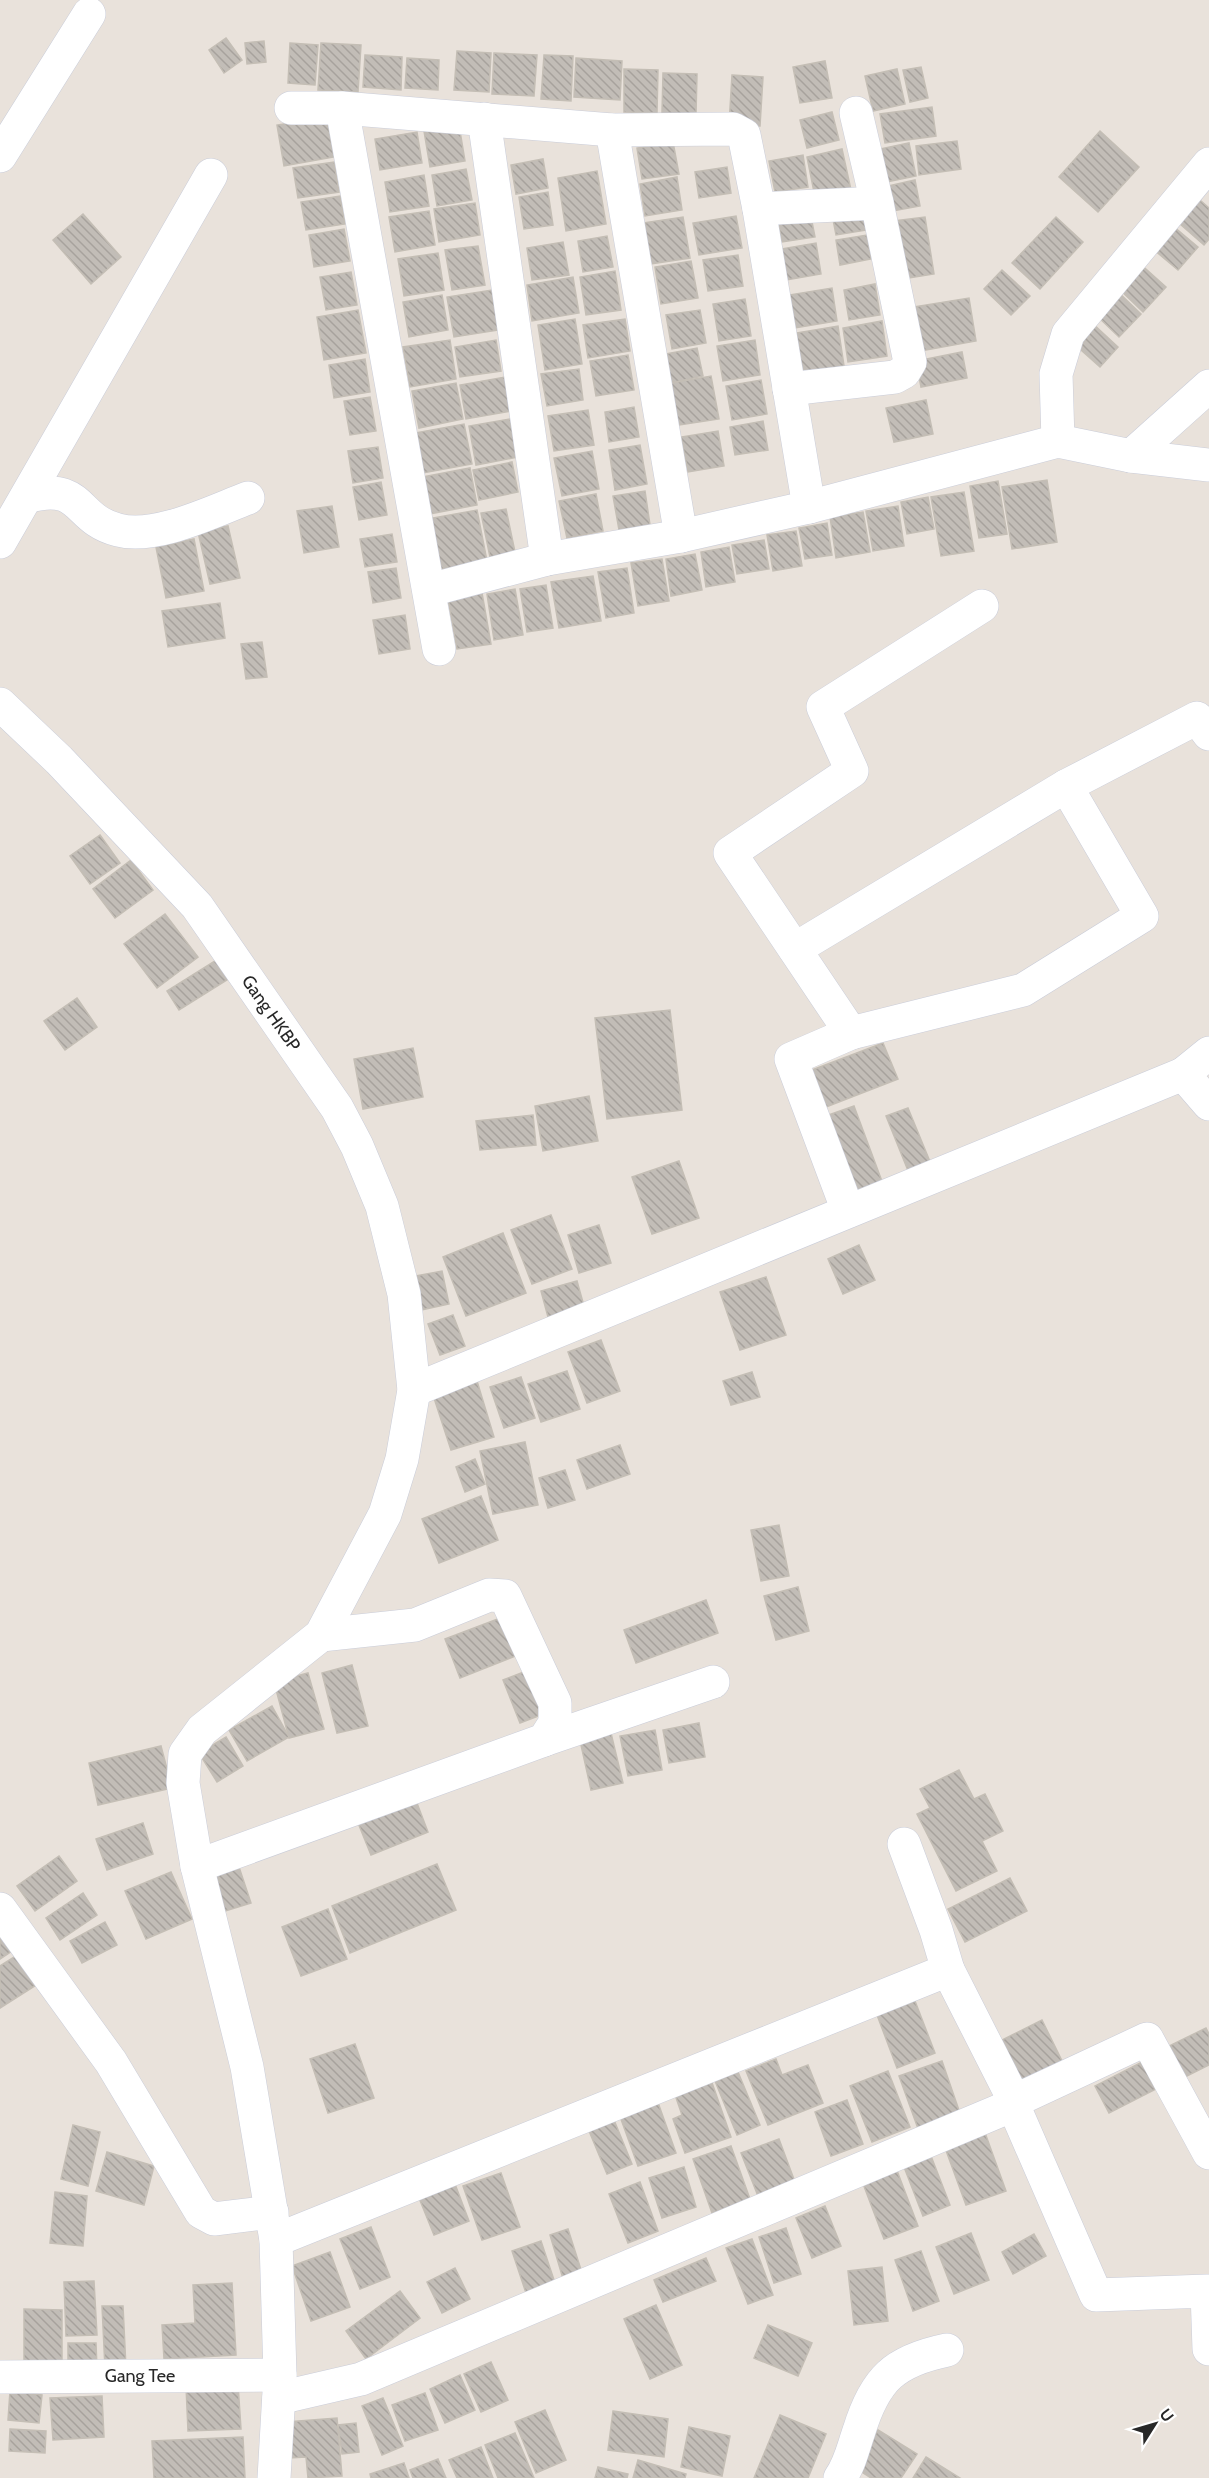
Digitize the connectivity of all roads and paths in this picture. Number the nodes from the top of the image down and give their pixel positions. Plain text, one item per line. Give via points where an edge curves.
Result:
1 (89, 14) dead end
2 (291, 108) dead end
3 (342, 108) junction
4 (856, 113) dead end
5 (484, 119) junction
6 (612, 130) junction
7 (0, 156) edge
8 (1209, 164) edge
9 (211, 175) dead end
10 (878, 203) junction
11 (759, 209) junction
12 (1209, 386) edge
13 (789, 389) junction
14 (1058, 441) junction
15 (1131, 456) junction
16 (1209, 465) edge
17 (29, 496) junction
18 (248, 498) dead end
19 (809, 507) junction
20 (681, 536) junction
21 (0, 542) edge
22 (547, 559) junction
23 (430, 590) junction
24 (982, 606) dead end
25 (439, 650) dead end
26 (0, 704) edge
27 (1209, 734) edge
28 (1066, 786) junction
29 (795, 949) junction
30 (851, 1033) junction
31 (1209, 1053) edge
32 (1183, 1074) junction
33 (1209, 1104) edge
34 (848, 1211) junction
35 (414, 1390) junction
36 (321, 1635) junction
37 (713, 1682) dead end
38 (544, 1740) junction
39 (904, 1844) dead end
40 (197, 1866) junction
41 (0, 1909) edge
42 (948, 1970) junction
43 (1012, 2102) junction
44 (1209, 2153) edge
45 (274, 2226) junction
46 (1209, 2349) edge
47 (947, 2350) dead end
48 (0, 2377) edge
49 (279, 2386) junction
50 (274, 2478) edge
51 (840, 2478) edge

1 - 7 street
2 - 3 street
3 - 5 street
3 - 23 street
4 - 10 street
5 - 6 street
5 - 22 street
6 - 11 street via 733,129 744,135 749,148
6 - 20 street
8 - 14 street via 1068,334 1056,374
9 - 17 street
10 - 11 street
10 - 13 street via 910,362 904,372 895,376
11 - 13 street
12 - 15 street
13 - 19 street
14 - 15 street
14 - 19 street
15 - 16 street
17 - 18 street via 47,491 65,493 101,523 120,531 141,532 164,529
17 - 21 street
19 - 20 street
20 - 22 street
22 - 23 street
23 - 25 street
24 - 29 street via 823,707 852,771 730,853
26 - 35 street, Gang HKBP via 59,760 197,906 337,1108 382,1206 404,1294
27 - 28 street via 1197,718
28 - 29 street
28 - 30 street via 1142,916 1023,990
29 - 30 street
30 - 34 street via 791,1059
31 - 32 street
32 - 33 street
32 - 34 street
34 - 35 street
35 - 36 street, Gang HKBP via 402,1459 385,1514
36 - 38 street via 415,1625 489,1595 505,1596 555,1702 555,1723
36 - 40 street via 202,1730 185,1754 183,1783
37 - 38 street
38 - 40 street
39 - 42 street
40 - 45 street via 247,2067
41 - 45 street via 111,2062 201,2212 214,2219
42 - 43 street
42 - 45 street
43 - 44 street, Gang Tee via 1147,2039
43 - 46 street via 1096,2295 1207,2291
43 - 49 street, Gang Tee via 1006,2108 361,2379
45 - 49 street
47 - 51 street via 924,2355 889,2373 874,2395
48 - 49 street, Gang Tee
49 - 50 street

